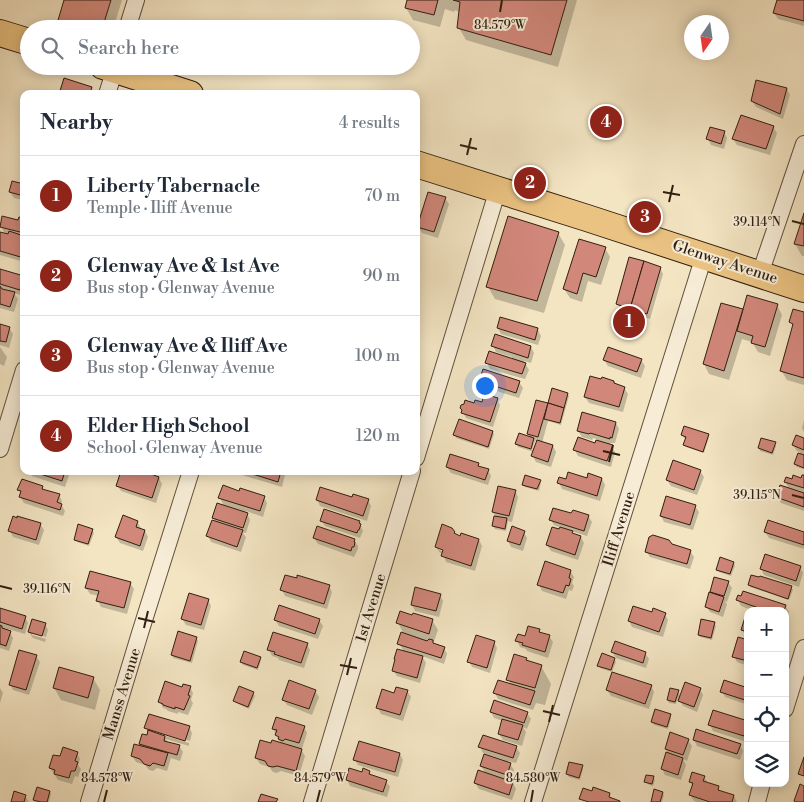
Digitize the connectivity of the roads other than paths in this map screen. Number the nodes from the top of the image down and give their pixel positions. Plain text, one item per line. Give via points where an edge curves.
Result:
1 (136, 0) edge
2 (130, 20) edge
3 (0, 33) edge
4 (20, 39) edge
5 (114, 75) edge
6 (174, 90) edge
7 (804, 144) edge
8 (420, 165) edge
9 (498, 189) junction
10 (704, 256) junction
11 (760, 274) junction
12 (804, 289) edge
13 (20, 378) edge
14 (6, 404) edge
15 (420, 445) edge
16 (0, 449) edge
17 (190, 475) edge
18 (411, 475) edge
19 (804, 648) edge
20 (789, 697) edge
21 (761, 787) edge
22 (89, 802) edge
23 (312, 802) edge
24 (533, 802) edge
25 (757, 802) edge

1 - 2 street
3 - 4 main road
5 - 6 main road
7 - 11 street
8 - 9 main road, Glenway Avenue
9 - 10 main road, Glenway Avenue
9 - 15 street
10 - 11 main road, Glenway Avenue
10 - 24 street, Iliff Avenue
11 - 12 main road, Glenway Avenue
13 - 14 street
14 - 16 street
17 - 22 street, Manss Avenue
18 - 23 street, 1st Avenue
19 - 20 street
21 - 25 street

